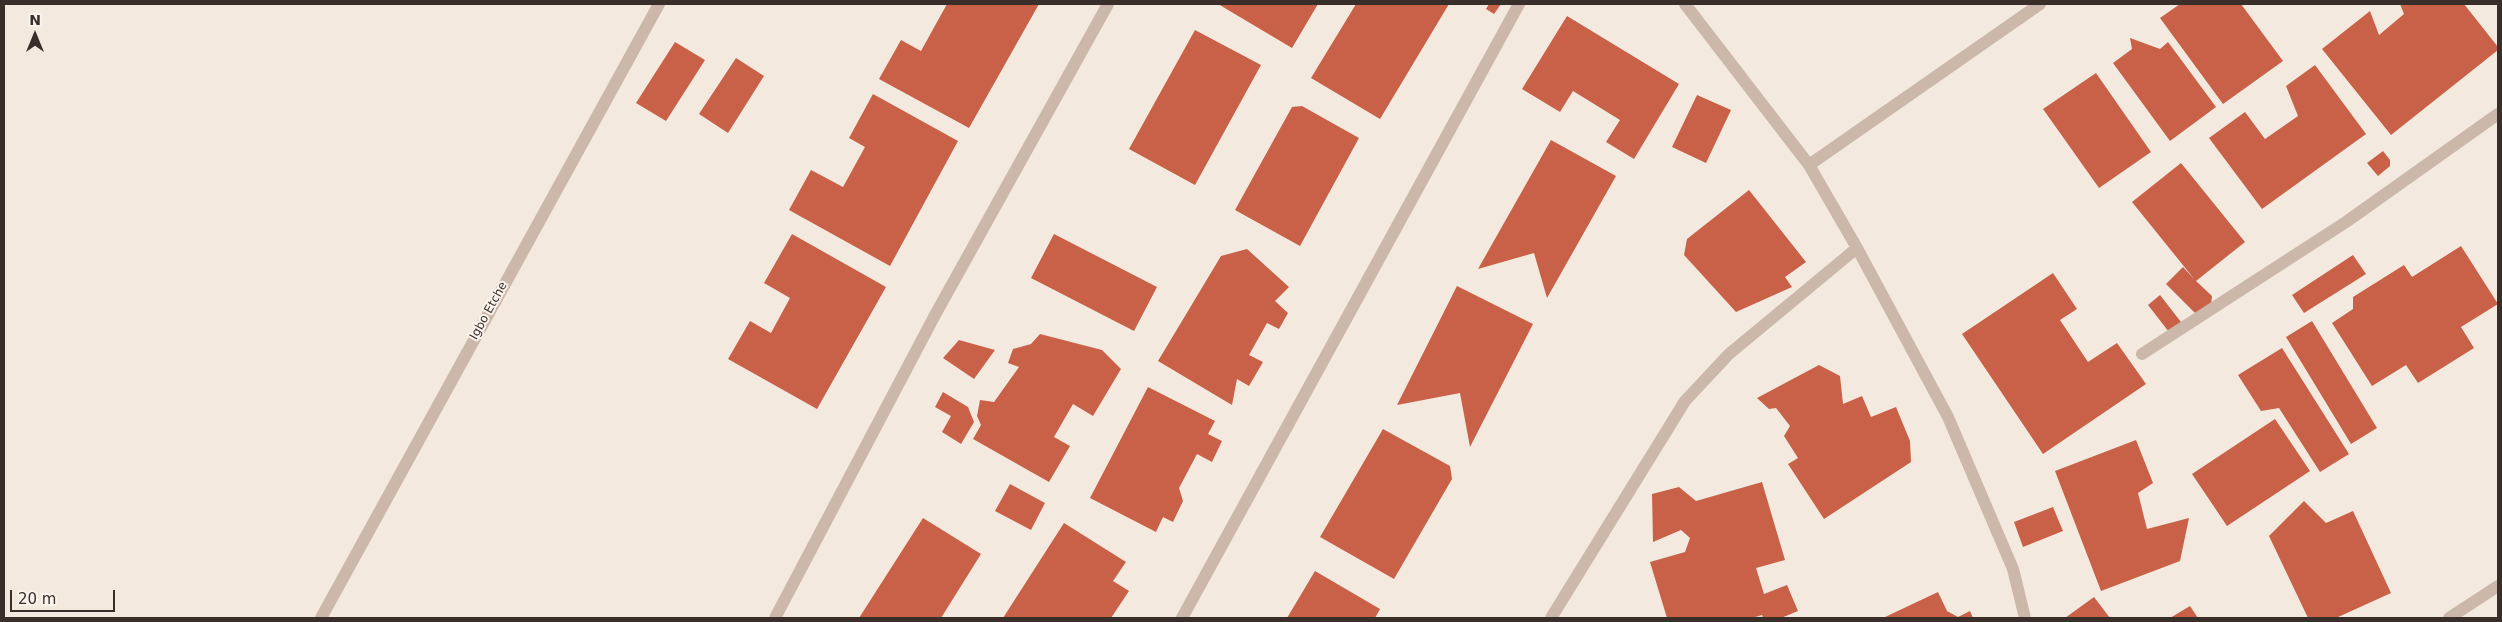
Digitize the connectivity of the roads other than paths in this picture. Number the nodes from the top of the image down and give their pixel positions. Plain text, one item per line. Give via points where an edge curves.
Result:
1 (659, 4) edge
2 (1108, 4) edge
3 (1519, 4) edge
4 (1685, 4) edge
5 (2040, 4) edge
6 (2498, 114) edge
7 (1809, 165) junction
8 (1857, 248) junction
9 (2142, 354) dead end
10 (2498, 586) edge
11 (321, 618) edge
12 (775, 618) edge
13 (1182, 618) edge
14 (1551, 618) edge
15 (2025, 618) edge
16 (2449, 618) edge

1 - 11 street, Igbo Etche
2 - 12 street via 935,315
3 - 13 street
4 - 7 street
5 - 7 street
6 - 9 street via 2346,222
7 - 8 street
8 - 14 street via 1730,354 1684,401
8 - 15 street via 1948,417 2012,570
10 - 16 street

